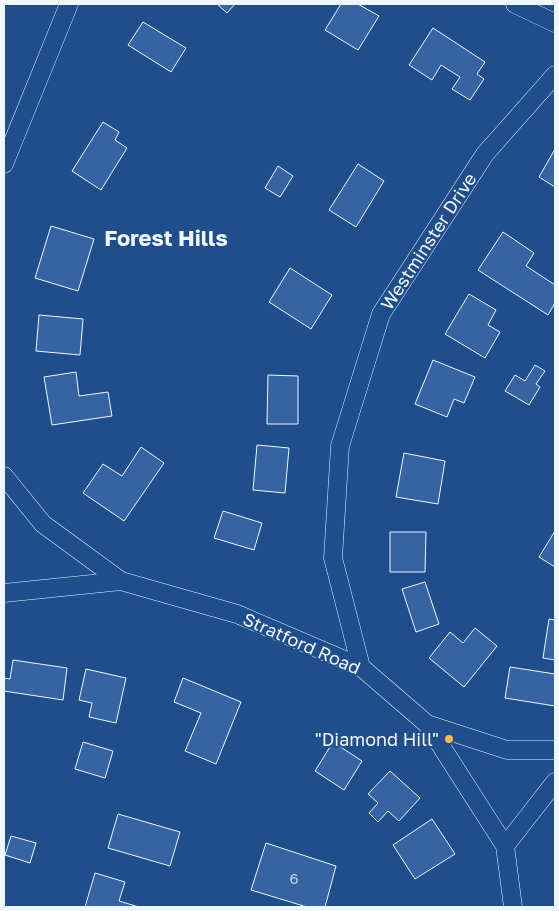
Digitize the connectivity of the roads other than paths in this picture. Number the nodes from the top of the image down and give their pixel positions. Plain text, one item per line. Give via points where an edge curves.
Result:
1 (69, 4) edge
2 (515, 4) edge
3 (555, 23) edge
4 (555, 76) edge
5 (4, 164) edge
6 (4, 476) edge
7 (121, 581) junction
8 (4, 593) edge
9 (361, 667) junction
10 (426, 724) junction
11 (555, 750) edge
12 (555, 782) edge
13 (505, 846) junction
14 (513, 907) edge

1 - 5 street
2 - 3 street
4 - 9 street, Westminster Drive via 485,154 381,314 340,446 333,549
6 - 7 street via 43,524
7 - 8 street
7 - 9 street, Stratford Road via 237,614
9 - 10 street, Stratford Road
10 - 11 street, Stratford Road via 507,750
10 - 13 street
12 - 13 street
13 - 14 street

